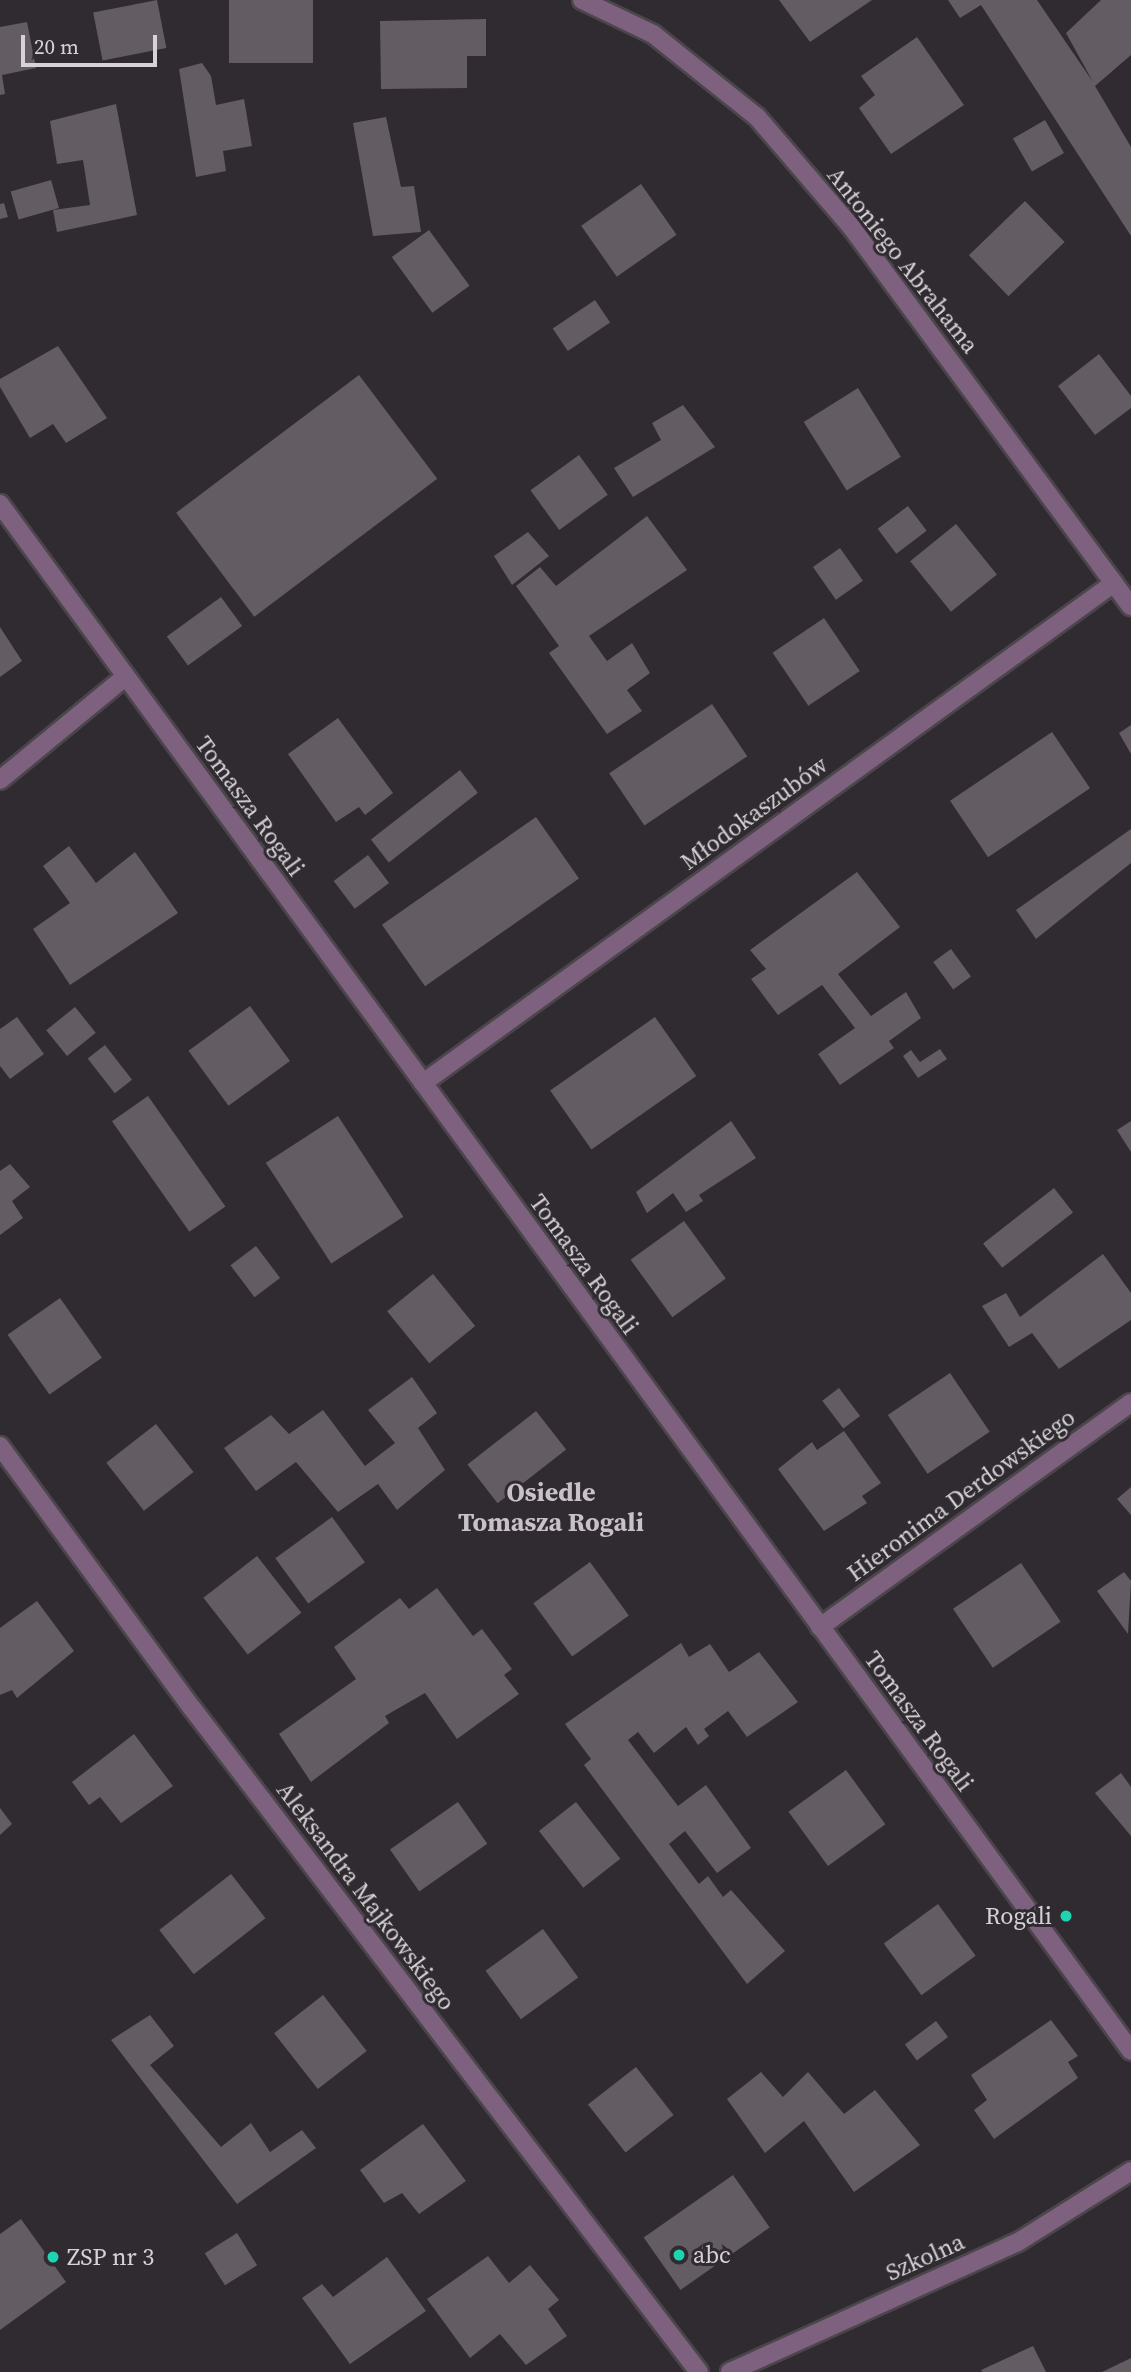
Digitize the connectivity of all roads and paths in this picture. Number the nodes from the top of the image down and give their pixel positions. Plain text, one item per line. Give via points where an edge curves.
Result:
1 (582, 0) edge
2 (0, 504) edge
3 (1114, 583) junction
4 (1131, 606) edge
5 (125, 677) junction
6 (0, 780) edge
7 (423, 1083) junction
8 (1131, 1403) edge
9 (0, 1446) edge
10 (820, 1627) junction
11 (1131, 2051) edge
12 (1131, 2171) edge
13 (699, 2372) edge
14 (730, 2372) edge

1 - 3 street, Antoniego Abrahama via 653,34 757,117 852,228
2 - 5 street, Tomasza Rogali
3 - 4 street, Antoniego Abrahama
3 - 7 street, Młodokaszubów
5 - 6 street
5 - 7 street, Tomasza Rogali
7 - 10 street, Tomasza Rogali
8 - 10 street, Hieronima Derdowskiego
9 - 13 street, Aleksandra Majkowskiego via 192,1708
10 - 11 street, Tomasza Rogali
12 - 14 street, Szkolna via 1018,2242

